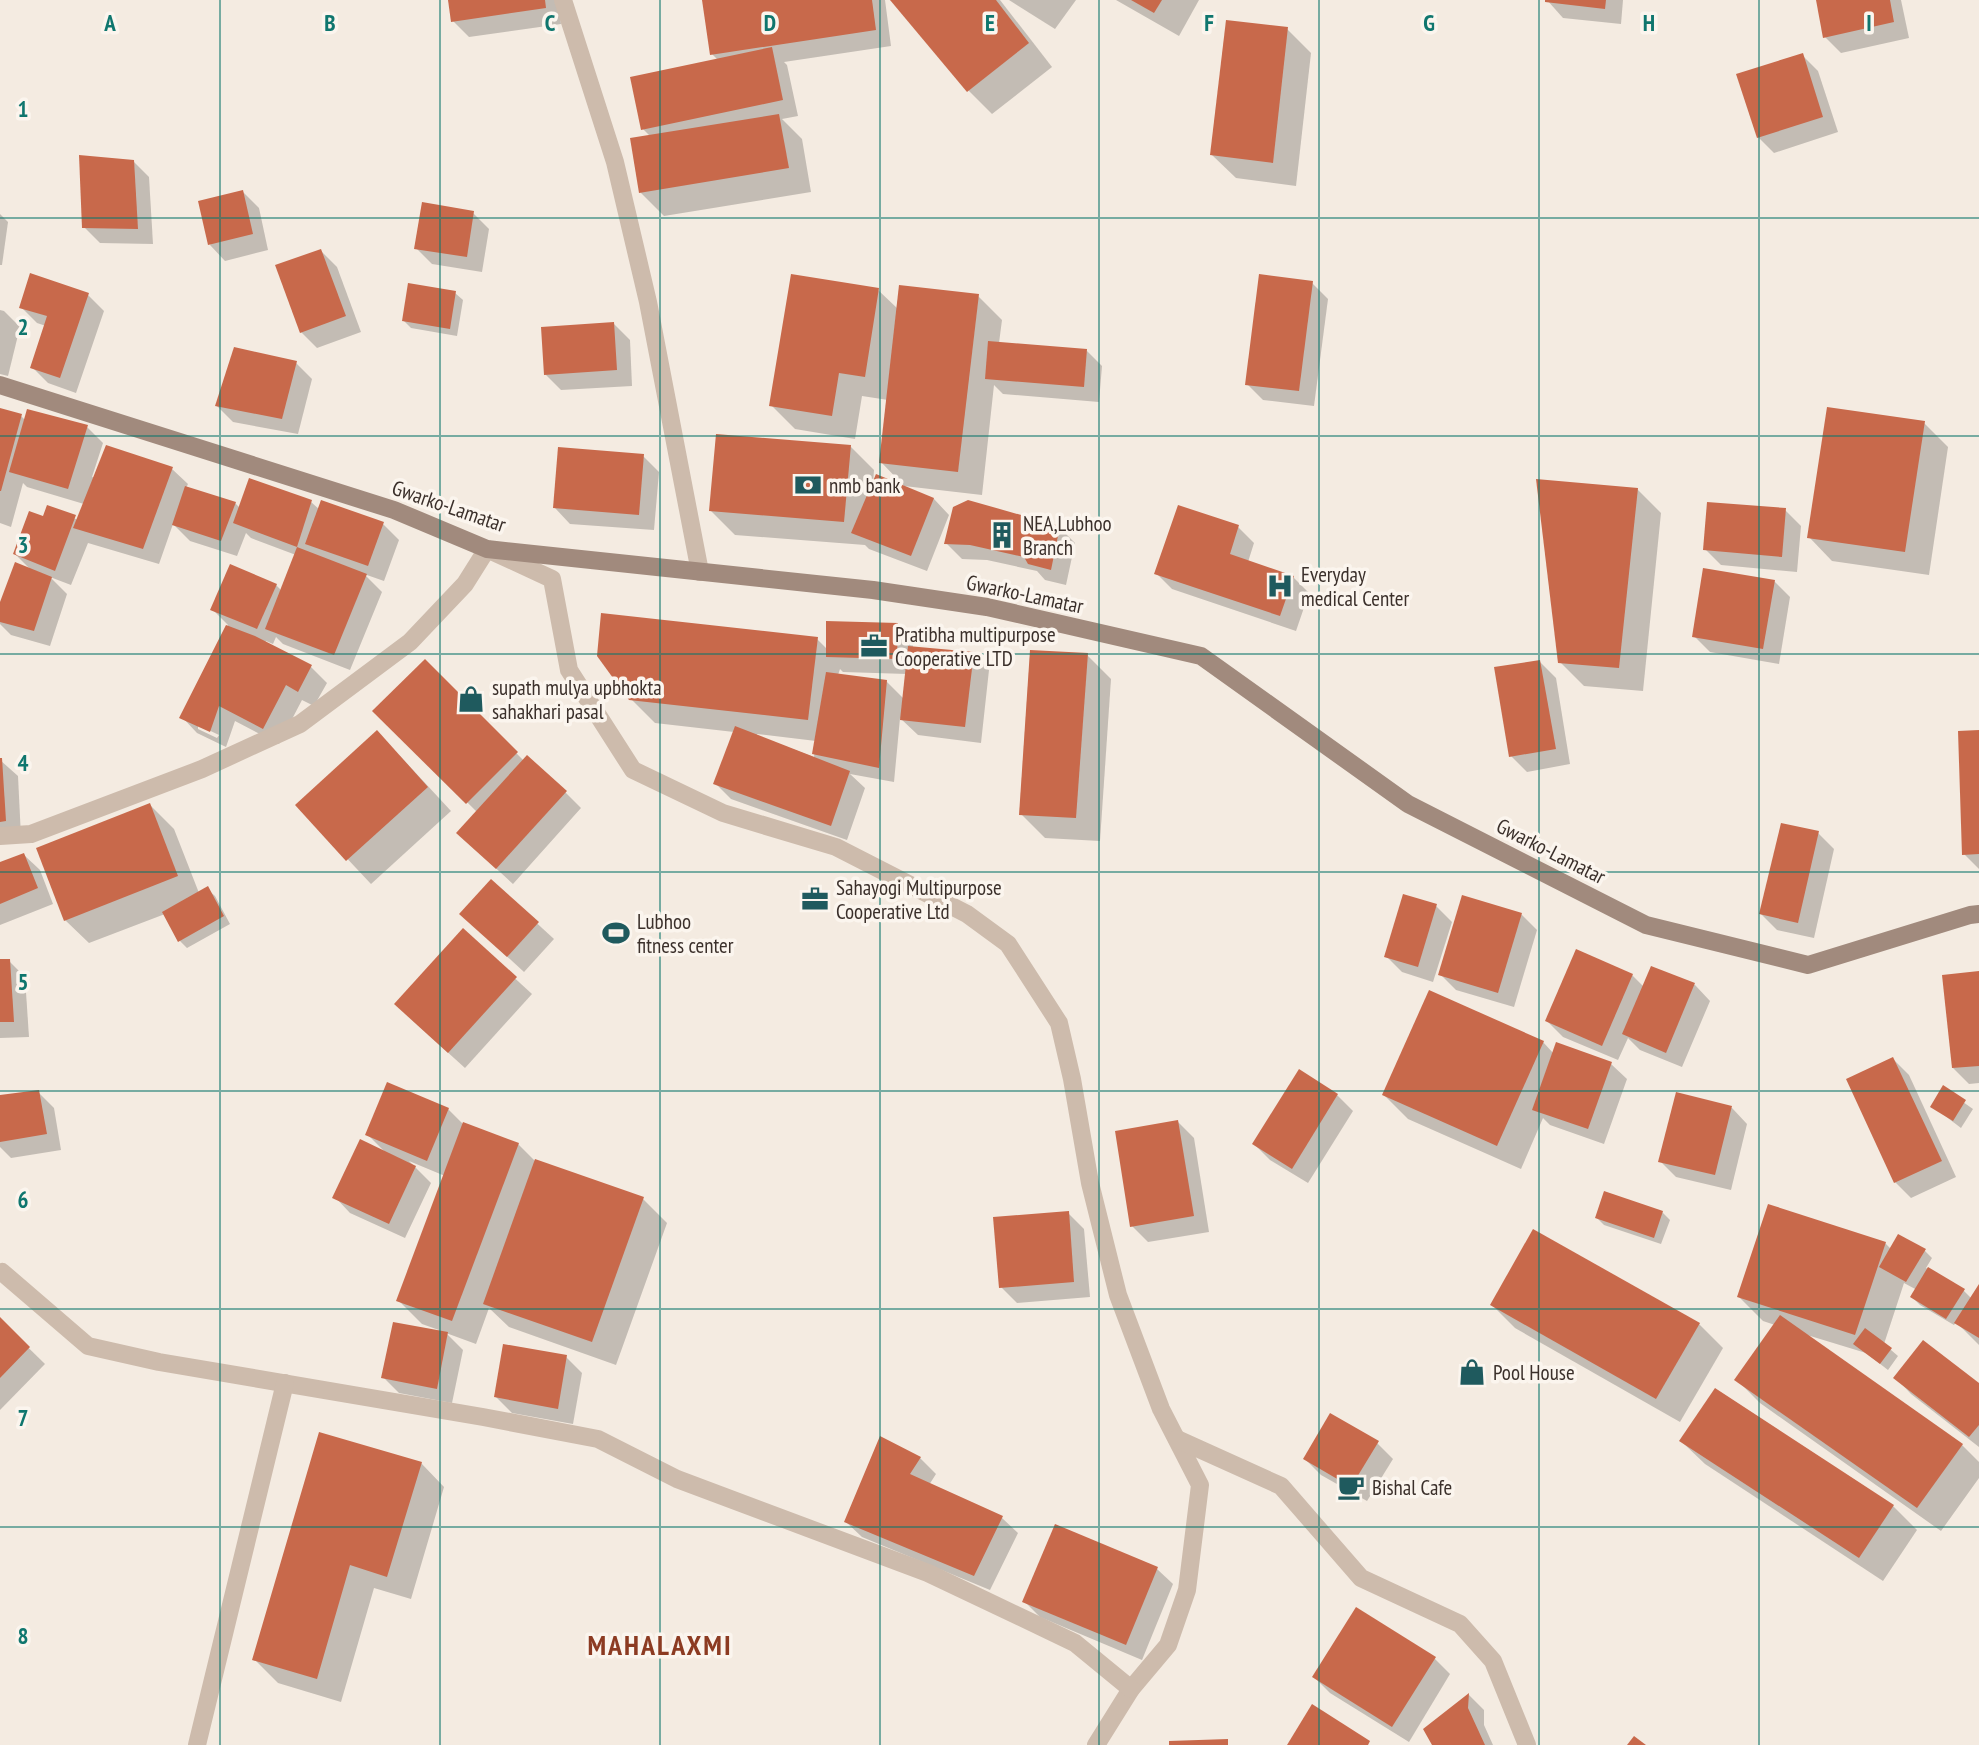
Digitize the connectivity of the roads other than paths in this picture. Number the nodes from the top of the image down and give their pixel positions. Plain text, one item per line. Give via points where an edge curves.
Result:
1 (563, 0) edge
2 (0, 385) edge
3 (487, 549) junction
4 (699, 572) junction
5 (0, 836) edge
6 (1979, 914) edge
7 (0, 1273) edge
8 (285, 1383) junction
9 (1177, 1439) junction
10 (1131, 1689) junction
11 (197, 1745) edge
12 (1096, 1745) edge
13 (1527, 1745) edge

1 - 4 street via 615,162 648,302
2 - 3 main road, Gwarko-Lamatar via 394,510
3 - 4 main road, Gwarko-Lamatar
3 - 5 street via 465,584 410,642 300,724 202,769 31,834
3 - 9 street via 552,579 569,670 634,769 723,813 836,847 967,914 1009,944 1059,1023 1118,1295
4 - 6 main road, Gwarko-Lamatar via 986,607 1201,656 1408,804 1646,925 1808,965
7 - 8 street via 88,1346
8 - 10 street via 598,1439 677,1479 928,1573 1075,1643
8 - 11 street
9 - 10 street via 1200,1485 1187,1590 1168,1645
9 - 13 street via 1281,1486 1361,1578 1460,1624 1493,1661
10 - 12 street

